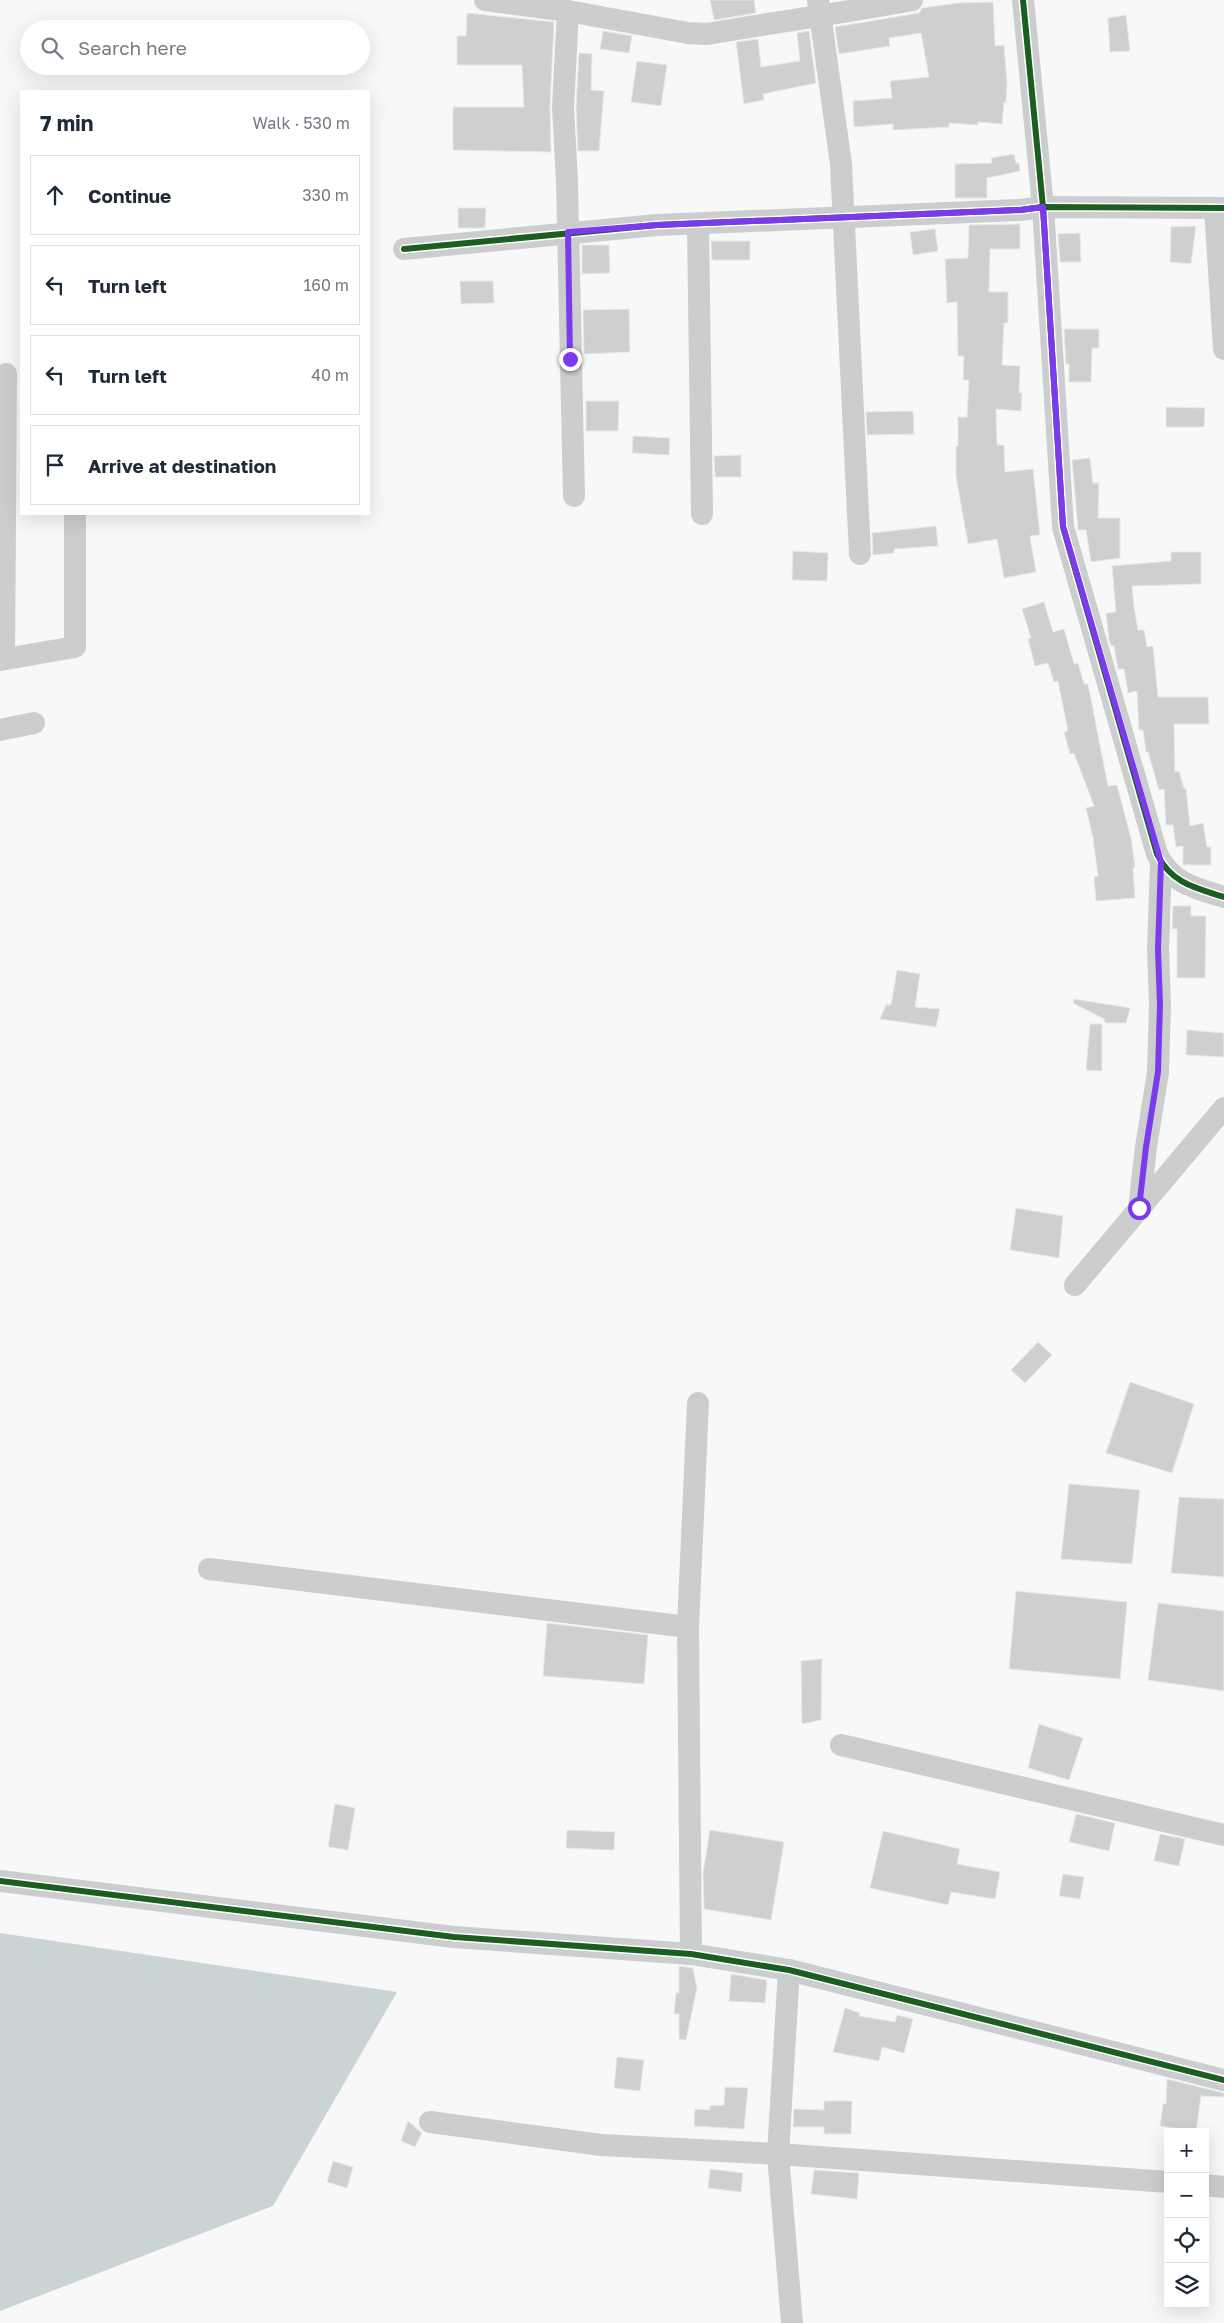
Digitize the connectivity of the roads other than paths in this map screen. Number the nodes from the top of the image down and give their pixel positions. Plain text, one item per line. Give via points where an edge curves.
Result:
1 (484, 0) edge
2 (912, 0) edge
3 (1023, 0) edge
4 (820, 7) edge
5 (568, 11) junction
6 (1043, 207) junction
7 (1219, 208) edge
8 (843, 217) junction
9 (698, 224) junction
10 (568, 232) junction
11 (404, 249) dead end
12 (1224, 350) edge
13 (9, 374) edge
14 (574, 496) dead end
15 (702, 514) dead end
16 (75, 515) edge
17 (860, 554) dead end
18 (2, 660) edge
19 (34, 723) dead end
20 (0, 730) edge
21 (1161, 862) junction
22 (1224, 897) edge
23 (1224, 1108) edge
24 (1139, 1208) junction
25 (1075, 1285) dead end
26 (698, 1403) dead end
27 (209, 1569) dead end
28 (688, 1627) junction
29 (842, 1745) dead end
30 (1224, 1835) edge
31 (0, 1881) edge
32 (691, 1954) junction
33 (790, 1970) junction
34 (1224, 2080) edge
35 (430, 2122) dead end
36 (778, 2154) junction
37 (1164, 2182) edge
38 (1209, 2185) edge
39 (1224, 2187) edge
40 (792, 2323) edge

1 - 5 street
2 - 4 street via 851,12
3 - 6 street
4 - 5 street via 707,34 688,34
4 - 8 street via 841,164
5 - 10 street via 563,107
6 - 7 street
6 - 8 street
6 - 21 street via 1063,526
7 - 12 street
8 - 9 street
8 - 17 street
9 - 10 street
9 - 15 street
10 - 11 street
10 - 14 street
13 - 18 street
16 - 18 street via 75,647
19 - 20 street
21 - 22 street via 1185,885
21 - 24 street via 1158,1072
23 - 24 street
24 - 25 street
26 - 28 street
27 - 28 street
28 - 32 street
29 - 30 street
31 - 32 street via 454,1937
32 - 33 street
33 - 34 street
33 - 36 street
35 - 36 street via 601,2145
36 - 37 street
36 - 40 street
38 - 39 street

